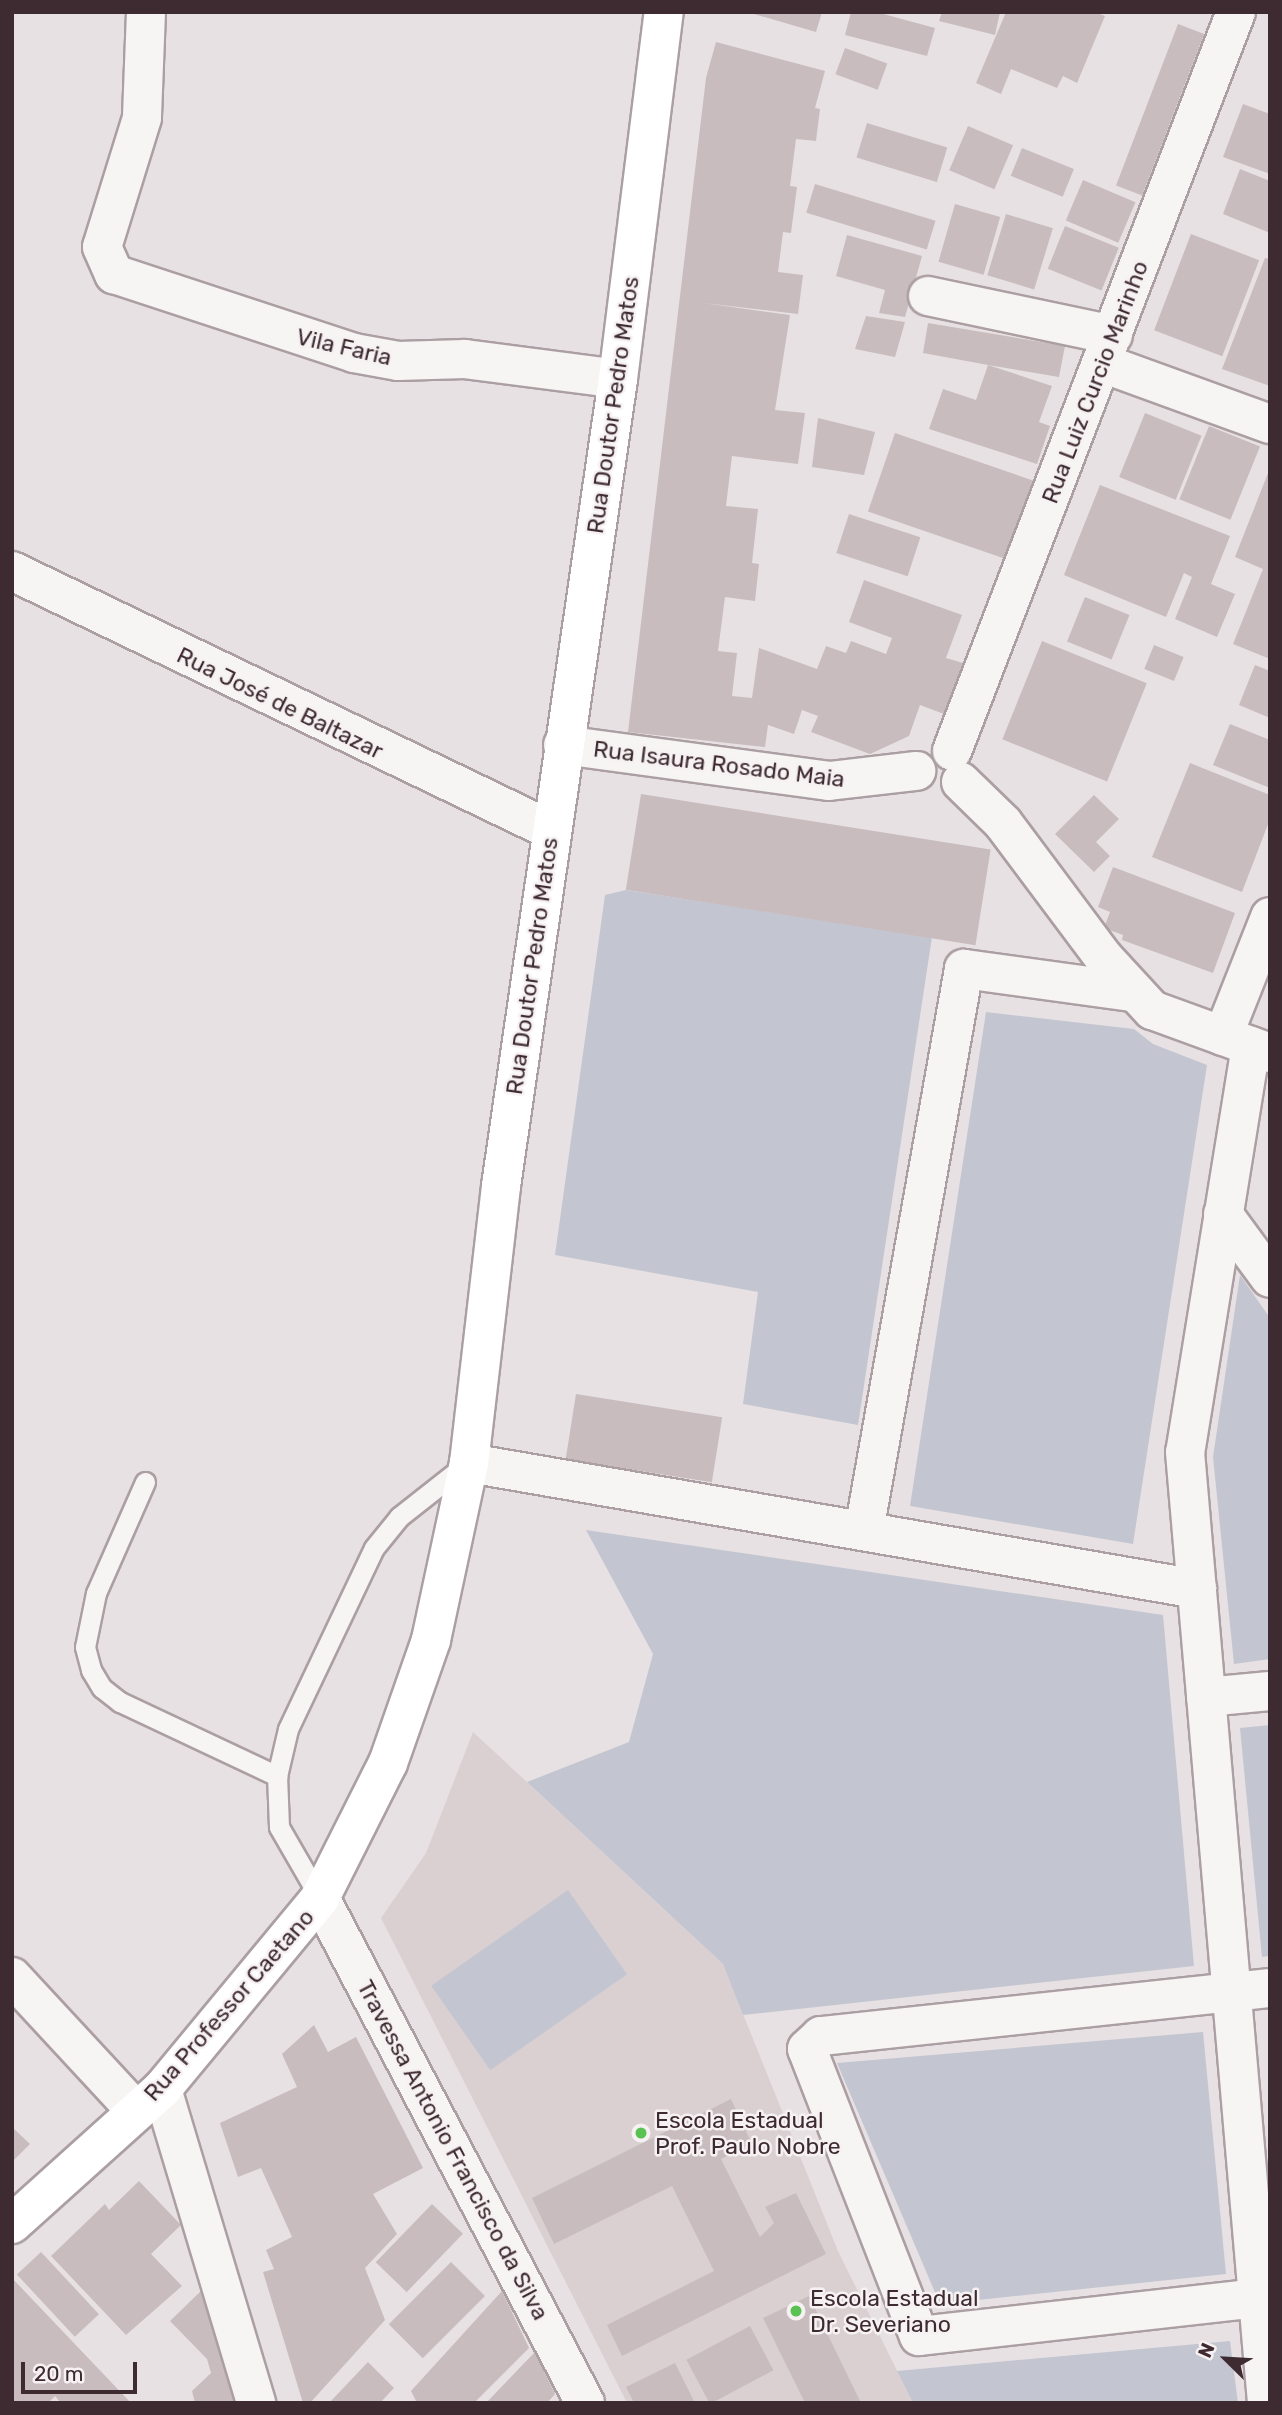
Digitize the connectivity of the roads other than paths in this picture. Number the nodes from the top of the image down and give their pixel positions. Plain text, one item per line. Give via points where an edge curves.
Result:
1 (146, 12) edge
2 (664, 12) edge
3 (1236, 12) edge
4 (928, 296) dead end
5 (1107, 349) junction
6 (618, 379) junction
7 (1270, 424) edge
8 (12, 571) edge
9 (562, 745) junction
10 (957, 767) junction
11 (551, 830) junction
12 (1270, 917) edge
13 (1132, 992) junction
14 (1248, 1045) edge
15 (1223, 1214) junction
16 (1270, 1278) edge
17 (469, 1463) junction
18 (145, 1482) dead end
19 (864, 1531) junction
20 (1197, 1589) junction
21 (1270, 1691) edge
22 (1206, 1697) junction
23 (277, 1776) junction
24 (320, 1898) junction
25 (12, 1976) edge
26 (1270, 1988) edge
27 (1231, 1992) junction
28 (149, 2100) junction
29 (12, 2224) edge
30 (1258, 2298) junction
31 (256, 2403) edge
32 (585, 2403) edge
33 (1267, 2403) edge

1 - 6 street, Vila Faria via 142,118 102,247 106,264 120,277 354,353 398,361 465,359
2 - 6 main road, Rua Doutor Pedro Matos
3 - 5 street, Rua Luiz Curcio Marinho
4 - 5 street
5 - 7 street
5 - 10 street, Rua Luiz Curcio Marinho
6 - 9 main road, Rua Doutor Pedro Matos
8 - 11 street, Rua José de Baltazar
9 - 10 street, Rua Isaura Rosado Maia via 829,781 916,771 924,790 938,796 952,793
9 - 11 main road, Rua Doutor Pedro Matos
10 - 13 street
11 - 17 main road, Rua Doutor Pedro Matos
12 - 14 street
13 - 14 street via 1152,1010
13 - 19 street via 964,968
14 - 15 street
15 - 16 street
15 - 20 street via 1185,1451
17 - 19 street
17 - 23 lane via 399,1517 374,1548 288,1729
17 - 24 main road, Rua Doutor Pedro Matos via 431,1640 388,1763
18 - 23 lane via 96,1593 85,1647 91,1670 102,1688 120,1702
19 - 20 street
20 - 22 street
21 - 22 street
22 - 27 street
23 - 24 lane via 279,1827
24 - 28 main road, Rua Professor Caetano
24 - 32 street, Travessa Antonio Francisco da Silva
25 - 28 street
26 - 27 street
27 - 30 street
27 - 30 street via 821,2036 807,2049 919,2336
28 - 29 main road, Rua Professor Caetano
28 - 31 street
30 - 33 street

